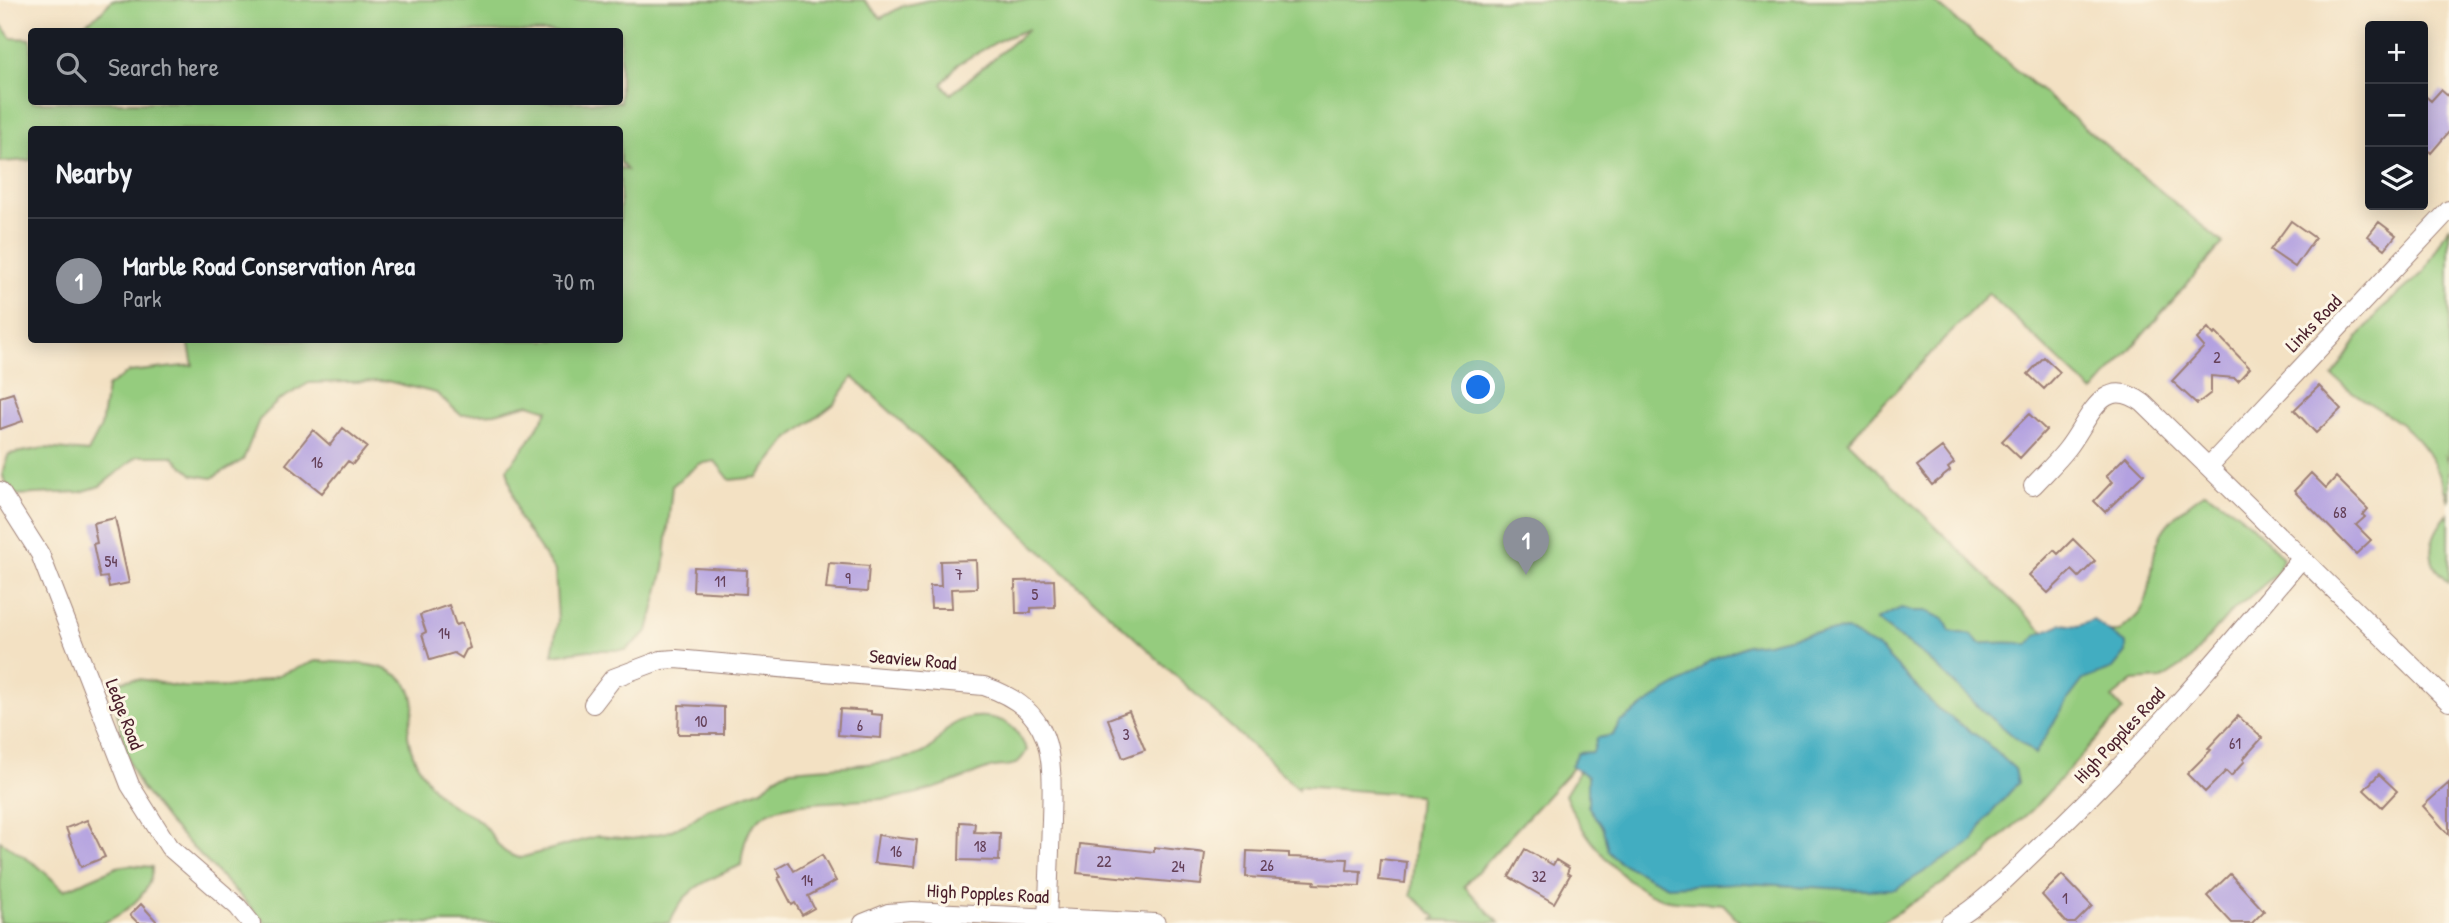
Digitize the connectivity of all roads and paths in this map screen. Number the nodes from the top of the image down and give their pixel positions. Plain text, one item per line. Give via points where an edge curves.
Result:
1 (2449, 210) edge
2 (2209, 467) junction
3 (2033, 486) dead end
4 (0, 491) edge
5 (2302, 558) junction
6 (2449, 702) edge
7 (593, 704) dead end
8 (1047, 916) junction
9 (251, 923) edge
10 (863, 923) edge
11 (1156, 923) edge
12 (1950, 923) edge

1 - 2 street, Links Road
2 - 3 street via 2130,394 2117,393 2101,399 2067,449
2 - 5 street
4 - 9 street, Ledge Road via 40,554 130,785 169,847
5 - 6 street
5 - 12 street, High Popples Road via 2073,815 1973,910
7 - 8 street, Seaview Road via 614,678 676,659 1000,691 1031,713 1048,745 1052,772
8 - 10 street, High Popples Road via 912,911 888,913
8 - 11 street, High Popples Road

